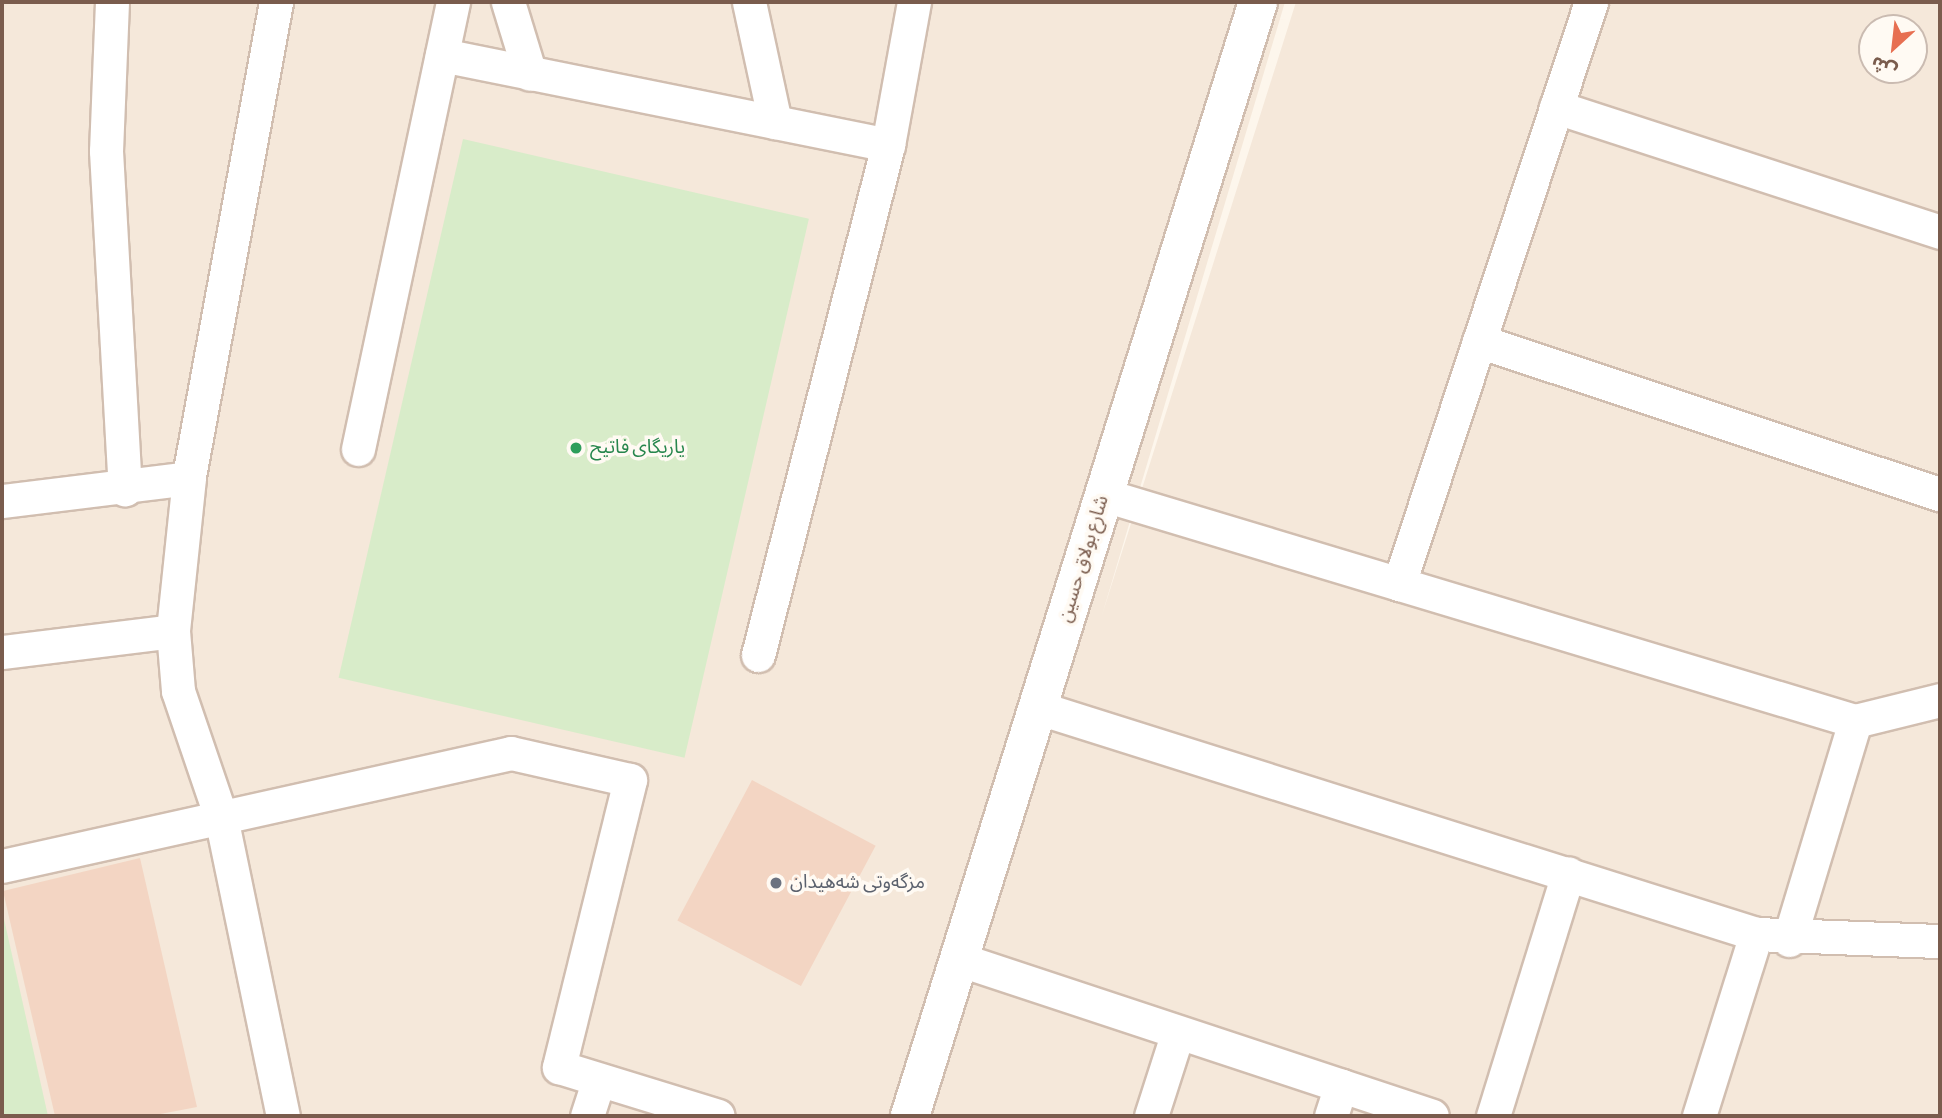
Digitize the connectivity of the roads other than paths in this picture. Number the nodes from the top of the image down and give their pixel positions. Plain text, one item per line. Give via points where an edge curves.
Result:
1 (112, 2) edge
2 (276, 2) edge
3 (453, 2) edge
4 (508, 2) edge
5 (749, 2) edge
6 (914, 2) edge
7 (1258, 2) edge
8 (1591, 2) edge
9 (442, 55) junction
10 (530, 74) junction
11 (1556, 107) junction
12 (775, 122) junction
13 (888, 145) junction
14 (1940, 232) edge
15 (1479, 341) junction
16 (358, 449) dead end
17 (189, 478) junction
18 (125, 489) junction
19 (1940, 494) edge
20 (1104, 495) junction
21 (2, 501) edge
22 (1399, 584) junction
23 (173, 631) junction
24 (2, 652) edge
25 (758, 655) dead end
26 (1940, 700) edge
27 (1039, 708) junction
28 (1855, 721) junction
29 (221, 817) junction
30 (2, 866) edge
31 (1568, 873) junction
32 (1756, 934) junction
33 (1789, 940) junction
34 (1940, 941) edge
35 (958, 959) junction
36 (1177, 1035) junction
37 (599, 1080) junction
38 (1336, 1101) edge
39 (282, 1116) edge
40 (587, 1116) edge
41 (718, 1116) edge
42 (909, 1116) edge
43 (1151, 1116) edge
44 (1432, 1116) edge
45 (1493, 1116) edge
46 (1699, 1116) edge

1 - 18 street via 106,151
2 - 17 street
3 - 9 street
4 - 10 street
5 - 12 street
6 - 13 street
7 - 20 street, شارع بولاق حسين
8 - 11 street
9 - 10 street
9 - 16 street
10 - 12 street
11 - 14 street
11 - 15 street
12 - 13 street
13 - 25 street
15 - 19 street
15 - 22 street
17 - 18 street
17 - 23 street
18 - 21 street
20 - 22 street
20 - 27 street, شارع بولاق حسين
22 - 28 street
23 - 24 street
23 - 29 street via 178,691
26 - 28 street
27 - 31 street
27 - 35 street, شارع بولاق حسين
28 - 33 street
29 - 30 street
29 - 37 street via 511,753 630,780 559,1067
29 - 39 street
31 - 32 street
31 - 45 street
32 - 33 street
32 - 46 street
33 - 34 street
35 - 36 street
35 - 42 street, شارع بولاق حسين
36 - 38 street
36 - 43 street
37 - 40 street
37 - 41 street
38 - 44 street

